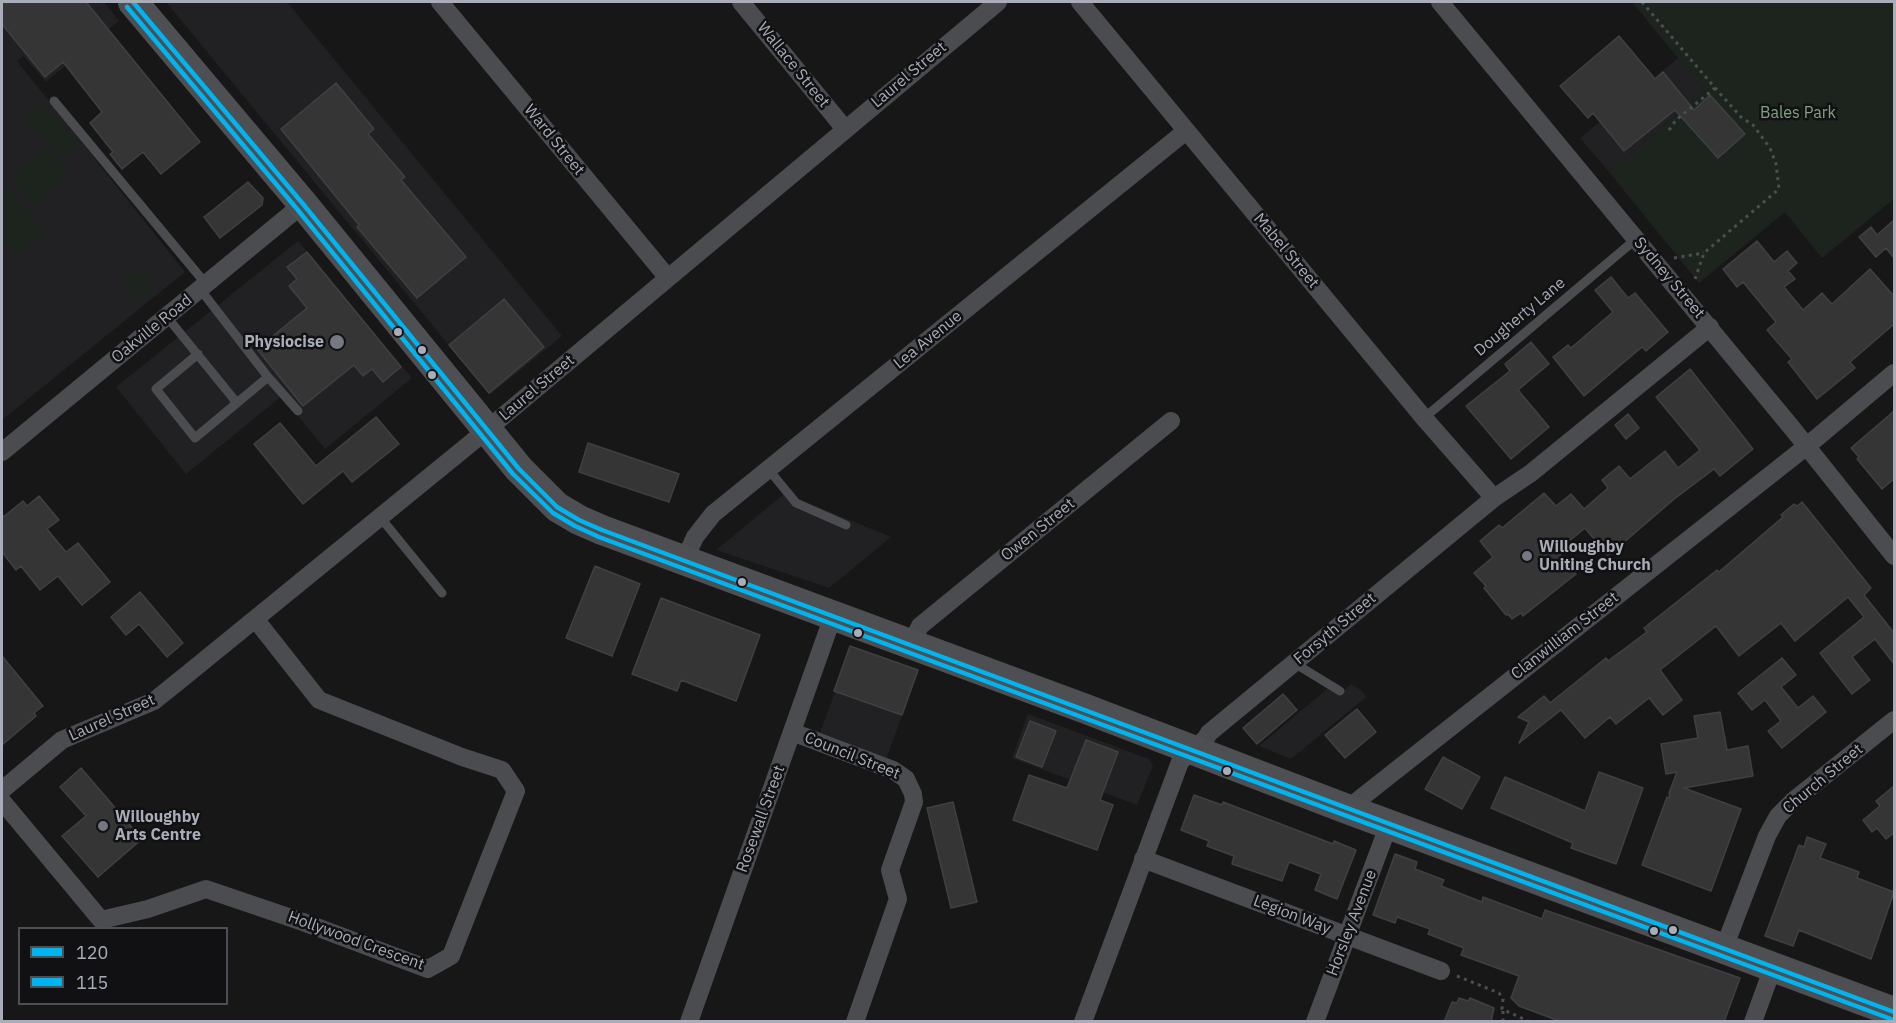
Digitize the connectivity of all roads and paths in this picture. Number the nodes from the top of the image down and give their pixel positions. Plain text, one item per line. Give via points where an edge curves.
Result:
1 (133, 2) edge
2 (440, 2) edge
3 (741, 2) edge
4 (998, 2) edge
5 (1080, 2) edge
6 (1440, 2) edge
7 (1642, 2) edge
8 (1715, 88) junction
9 (54, 101) dead end
10 (845, 129) junction
11 (1186, 131) junction
12 (1667, 133) dead end
13 (303, 204) junction
14 (1636, 239) junction
15 (1704, 254) junction
16 (1674, 258) dead end
17 (668, 278) junction
18 (1695, 279) dead end
19 (203, 287) junction
20 (167, 317) junction
21 (1710, 327) junction
22 (198, 354) junction
23 (1894, 373) edge
24 (268, 377) junction
25 (237, 403) junction
26 (298, 411) dead end
27 (1424, 418) junction
28 (1171, 422) dead end
29 (487, 429) junction
30 (1807, 446) junction
31 (2, 452) edge
32 (768, 470) junction
33 (1494, 498) junction
34 (380, 517) junction
35 (846, 525) dead end
36 (1894, 556) edge
37 (684, 561) junction
38 (442, 593) dead end
39 (833, 616) junction
40 (256, 620) junction
41 (911, 644) junction
42 (1294, 663) junction
43 (1340, 691) dead end
44 (1894, 720) edge
45 (792, 732) junction
46 (1193, 750) junction
47 (2, 790) edge
48 (2, 801) edge
49 (1347, 808) junction
50 (1389, 824) junction
51 (1143, 859) junction
52 (1347, 936) junction
53 (1724, 948) junction
54 (1773, 968) junction
55 (1441, 972) joint
56 (1502, 1009) junction
57 (1894, 1012) edge
58 (689, 1022) edge
59 (855, 1022) edge
60 (1083, 1022) edge
61 (1315, 1022) edge
62 (1503, 1022) edge
63 (1530, 1022) edge
64 (1753, 1022) edge

1 - 13 main road
2 - 17 street, Ward Street
3 - 10 street, Wallace Street
4 - 10 street, Laurel Street
5 - 11 street, Mabel Street
6 - 14 street, Sydney Street
7 - 8 path
8 - 12 path via 1676,120
8 - 15 path via 1741,117 1754,125 1770,148 1779,189
9 - 19 lane
10 - 17 street, Laurel Street
11 - 27 street, Mabel Street
11 - 32 street, Lea Avenue
13 - 19 street, Oakville Road
13 - 29 main road
14 - 21 street, Sydney Street
14 - 27 lane, Dougherty Lane
15 - 16 path
15 - 18 path
17 - 29 street, Laurel Street
19 - 20 street, Oakville Road
19 - 24 lane
20 - 22 lane
20 - 31 street, Oakville Road
21 - 30 street, Sydney Street
21 - 33 street, Forsyth Street via 1532,472
22 - 25 lane
22 - 25 lane via 156,389 195,438
23 - 30 street, Clanwilliam Street
24 - 25 lane
24 - 26 lane
27 - 33 street, Mabel Street
28 - 41 street, Owen Street via 920,626
29 - 34 street, Laurel Street
29 - 37 main road via 557,507 602,530
30 - 36 street, Sydney Street
30 - 49 street, Clanwilliam Street
32 - 35 lane via 796,503
32 - 37 street, Lea Avenue via 713,514 694,537
33 - 42 street, Forsyth Street
34 - 38 lane
34 - 40 street, Laurel Street
37 - 39 main road
39 - 41 main road
39 - 45 street, Rosewall Street
40 - 47 street, Laurel Street via 154,701 66,738
40 - 48 street, Hollywood Crescent via 319,700 502,770 516,791 451,956 428,969 206,889 101,920
41 - 46 main road
42 - 43 lane
42 - 46 street, Forsyth Street
44 - 53 street, Church Street via 1778,816
45 - 58 street, Rosewall Street
45 - 59 street, Council Street via 893,770 906,779 913,794 912,809 890,870 898,899
46 - 49 main road
46 - 51 street, Forsyth Street via 1180,762
49 - 50 main road
50 - 52 street, Horsley Avenue
50 - 53 main road
51 - 52 street, Legion Way
51 - 60 street, Forsyth Street
52 - 55 street, Legion Way
52 - 61 street, Horsley Avenue
53 - 54 main road
54 - 57 main road
54 - 64 street
55 - 56 path via 1499,993
56 - 62 path
56 - 63 path

